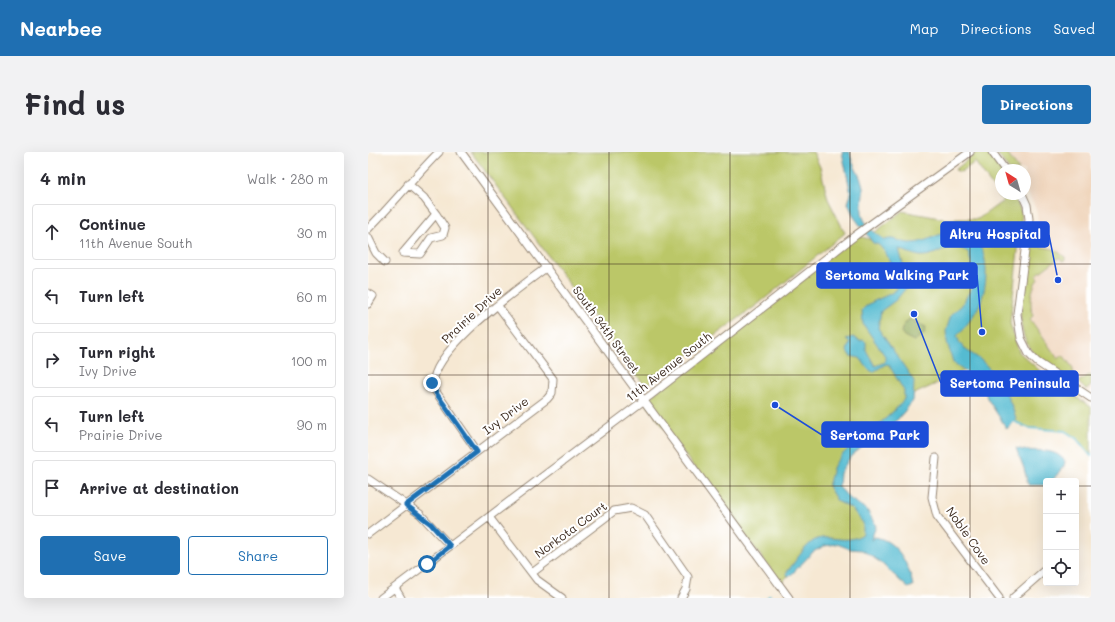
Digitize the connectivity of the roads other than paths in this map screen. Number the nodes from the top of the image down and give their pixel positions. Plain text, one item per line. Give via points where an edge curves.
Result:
1 (439, 152) edge
2 (461, 152) edge
3 (970, 152) edge
4 (992, 152) edge
5 (1001, 164) edge
6 (408, 184) junction
7 (1024, 200) edge
8 (436, 214) junction
9 (368, 229) edge
10 (368, 237) edge
11 (385, 262) dead end
12 (547, 267) junction
13 (368, 293) edge
14 (368, 304) edge
15 (498, 306) junction
16 (1091, 398) edge
17 (644, 401) junction
18 (477, 452) junction
19 (936, 458) dead end
20 (368, 478) edge
21 (406, 505) junction
22 (489, 517) junction
23 (368, 534) edge
24 (450, 546) junction
25 (532, 573) junction
26 (1043, 573) edge
27 (395, 588) junction
28 (382, 598) edge
29 (401, 598) edge
30 (562, 598) edge
31 (681, 598) edge
32 (789, 598) edge
33 (999, 598) edge
34 (1013, 598) edge

1 - 6 street
2 - 12 street, South 34th Street
3 - 17 street, 11th Avenue South via 858,233
4 - 5 street
6 - 8 street via 424,198
6 - 9 street via 388,210
7 - 16 street via 1029,220 1017,314 1021,338 1029,354 1037,362
8 - 8 street via 403,253 420,254 431,238 443,236 445,228
10 - 11 street via 376,253
12 - 15 street, Prairie Drive
12 - 17 street, South 34th Street
13 - 14 street via 373,296
15 - 18 street, Prairie Drive via 458,340 442,359 432,377 434,389
15 - 18 street, Ivy Drive via 549,373 554,385 547,399
17 - 22 street, 11th Avenue South
17 - 32 street, South 34th Street
18 - 21 street, Ivy Drive
19 - 33 street, Noble Cove via 932,497 937,516
20 - 21 street
21 - 23 street, Ivy Drive
21 - 24 street via 431,524
22 - 24 street, 11th Avenue South
22 - 25 street
24 - 27 street, 11th Avenue South
25 - 30 street via 537,580
25 - 31 street, Norkota Court via 614,511 631,508 645,515 688,577
26 - 34 street
27 - 28 street, 11th Avenue South
27 - 29 street

